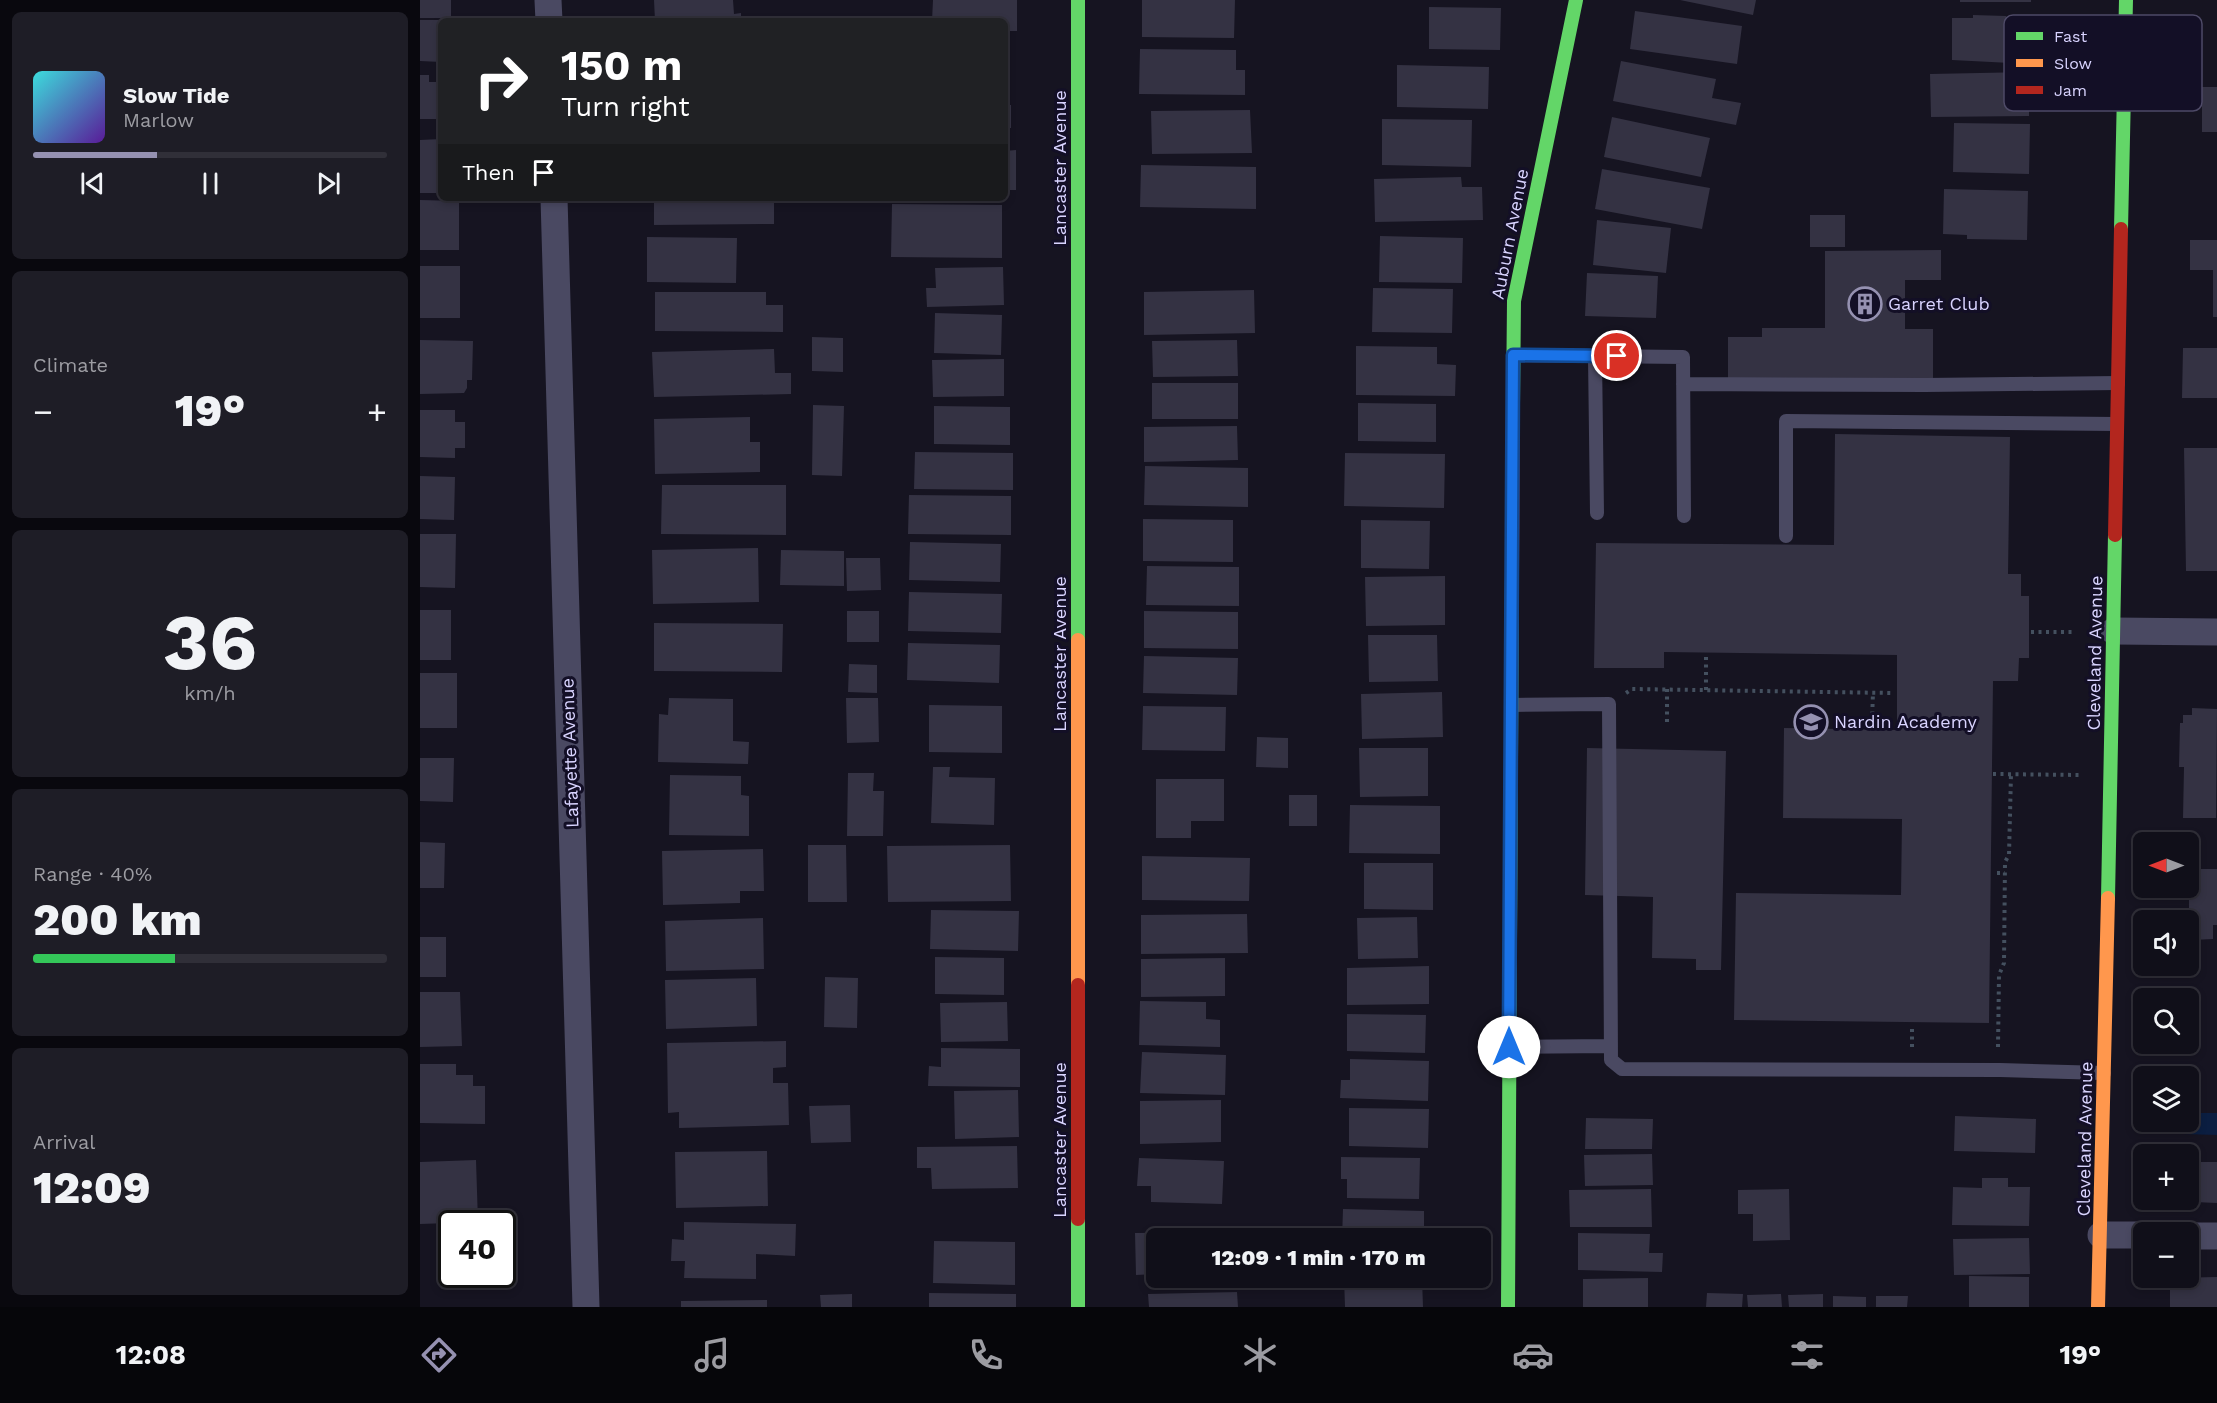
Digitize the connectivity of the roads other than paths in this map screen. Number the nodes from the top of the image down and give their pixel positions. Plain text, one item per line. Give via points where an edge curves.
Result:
1 (548, 0) edge
2 (1078, 0) edge
3 (1576, 0) edge
4 (2126, 0) edge
5 (2126, 15) edge
6 (549, 18) edge
7 (2124, 111) edge
8 (554, 201) edge
9 (1513, 355) junction
10 (1595, 356) junction
11 (2118, 383) junction
12 (1683, 384) junction
13 (2117, 424) junction
14 (1597, 513) dead end
15 (1684, 516) dead end
16 (1786, 536) dead end
17 (2114, 631) junction
18 (2217, 632) edge
19 (1511, 705) junction
20 (1611, 1046) junction
21 (1509, 1047) junction
22 (2104, 1073) junction
23 (2101, 1235) junction
24 (2133, 1235) edge
25 (2199, 1236) edge
26 (2217, 1236) edge
27 (586, 1307) edge
28 (1078, 1307) edge
29 (1508, 1307) edge
30 (2098, 1307) edge

1 - 6 street
2 - 28 street, Lancaster Avenue
3 - 9 street, Auburn Avenue via 1514,301
4 - 5 street, Cleveland Avenue
7 - 11 street, Cleveland Avenue
8 - 27 street, Lafayette Avenue
9 - 10 lane
9 - 19 street, Auburn Avenue
10 - 12 lane via 1683,357
10 - 14 lane
11 - 12 lane
11 - 13 street, Cleveland Avenue
12 - 15 lane
13 - 16 lane via 1786,421
13 - 17 street, Cleveland Avenue
17 - 18 street
17 - 22 street, Cleveland Avenue
19 - 20 lane via 1609,704
19 - 21 street, Auburn Avenue
20 - 21 lane
20 - 22 lane via 1611,1060 1622,1069
21 - 29 street, Auburn Avenue
22 - 23 street, Cleveland Avenue
23 - 24 street
23 - 30 street, Cleveland Avenue
25 - 26 street

